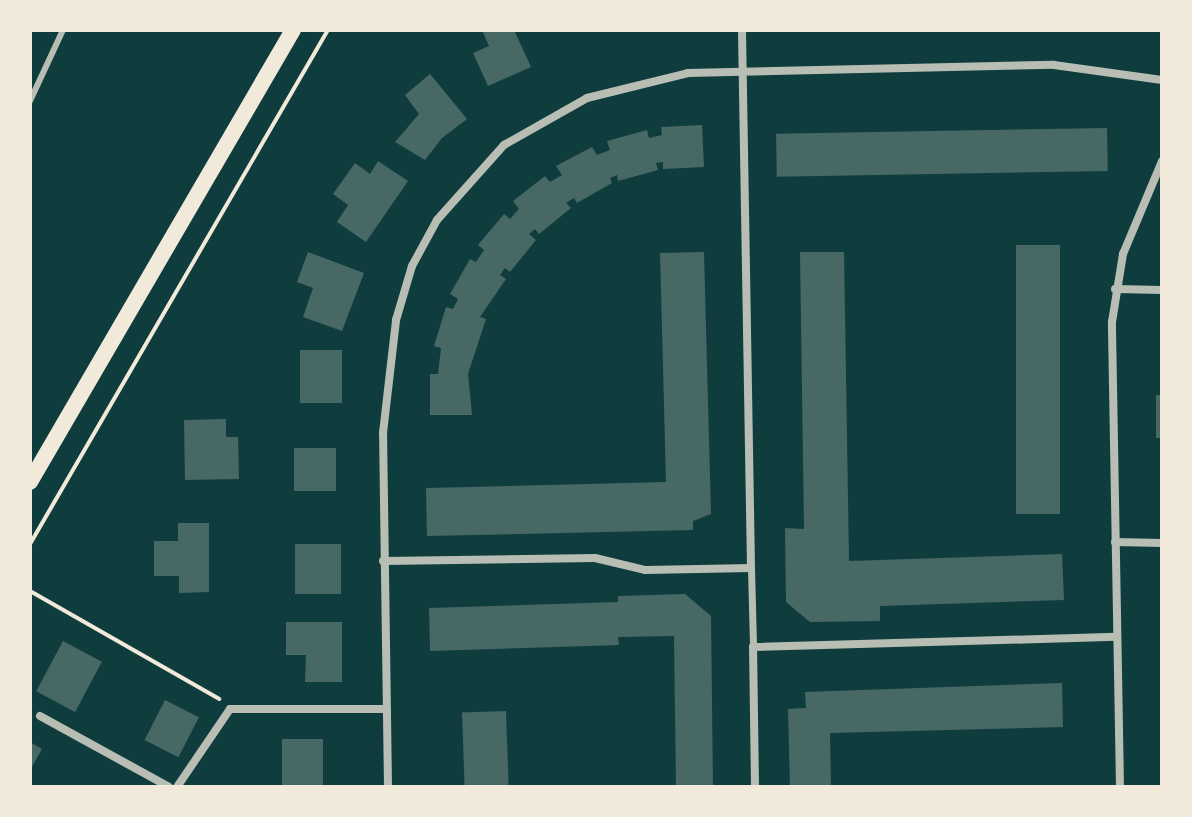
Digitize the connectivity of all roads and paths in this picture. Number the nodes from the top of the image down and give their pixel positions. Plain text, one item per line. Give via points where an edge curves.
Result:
1 (63, 30) edge
2 (293, 30) edge
3 (328, 30) edge
4 (742, 30) edge
5 (743, 70) junction
6 (1162, 80) edge
7 (30, 101) edge
8 (1162, 161) edge
9 (1115, 289) junction
10 (1162, 290) edge
11 (30, 482) edge
12 (1115, 542) junction
13 (1162, 543) edge
14 (30, 544) edge
15 (383, 561) junction
16 (751, 568) junction
17 (30, 591) edge
18 (1117, 637) junction
19 (753, 647) junction
20 (230, 709) junction
21 (387, 709) junction
22 (40, 716) dead end
23 (169, 787) edge
24 (177, 787) edge
25 (388, 787) edge
26 (755, 787) edge
27 (1120, 787) edge

1 - 7 lane
2 - 11 main road
3 - 14 path
4 - 5 street
5 - 6 street via 1054,65
5 - 15 street via 688,73 587,98 504,145 437,220 412,266 384,384
5 - 16 street
8 - 9 street via 1135,218
9 - 10 street
9 - 12 street
12 - 13 street
12 - 18 street
15 - 16 street via 595,558 645,570
15 - 21 street
16 - 19 street
17 - 20 path via 209,690
18 - 19 street
18 - 27 street
19 - 26 street
20 - 21 street
20 - 24 street
21 - 25 street
22 - 23 street

